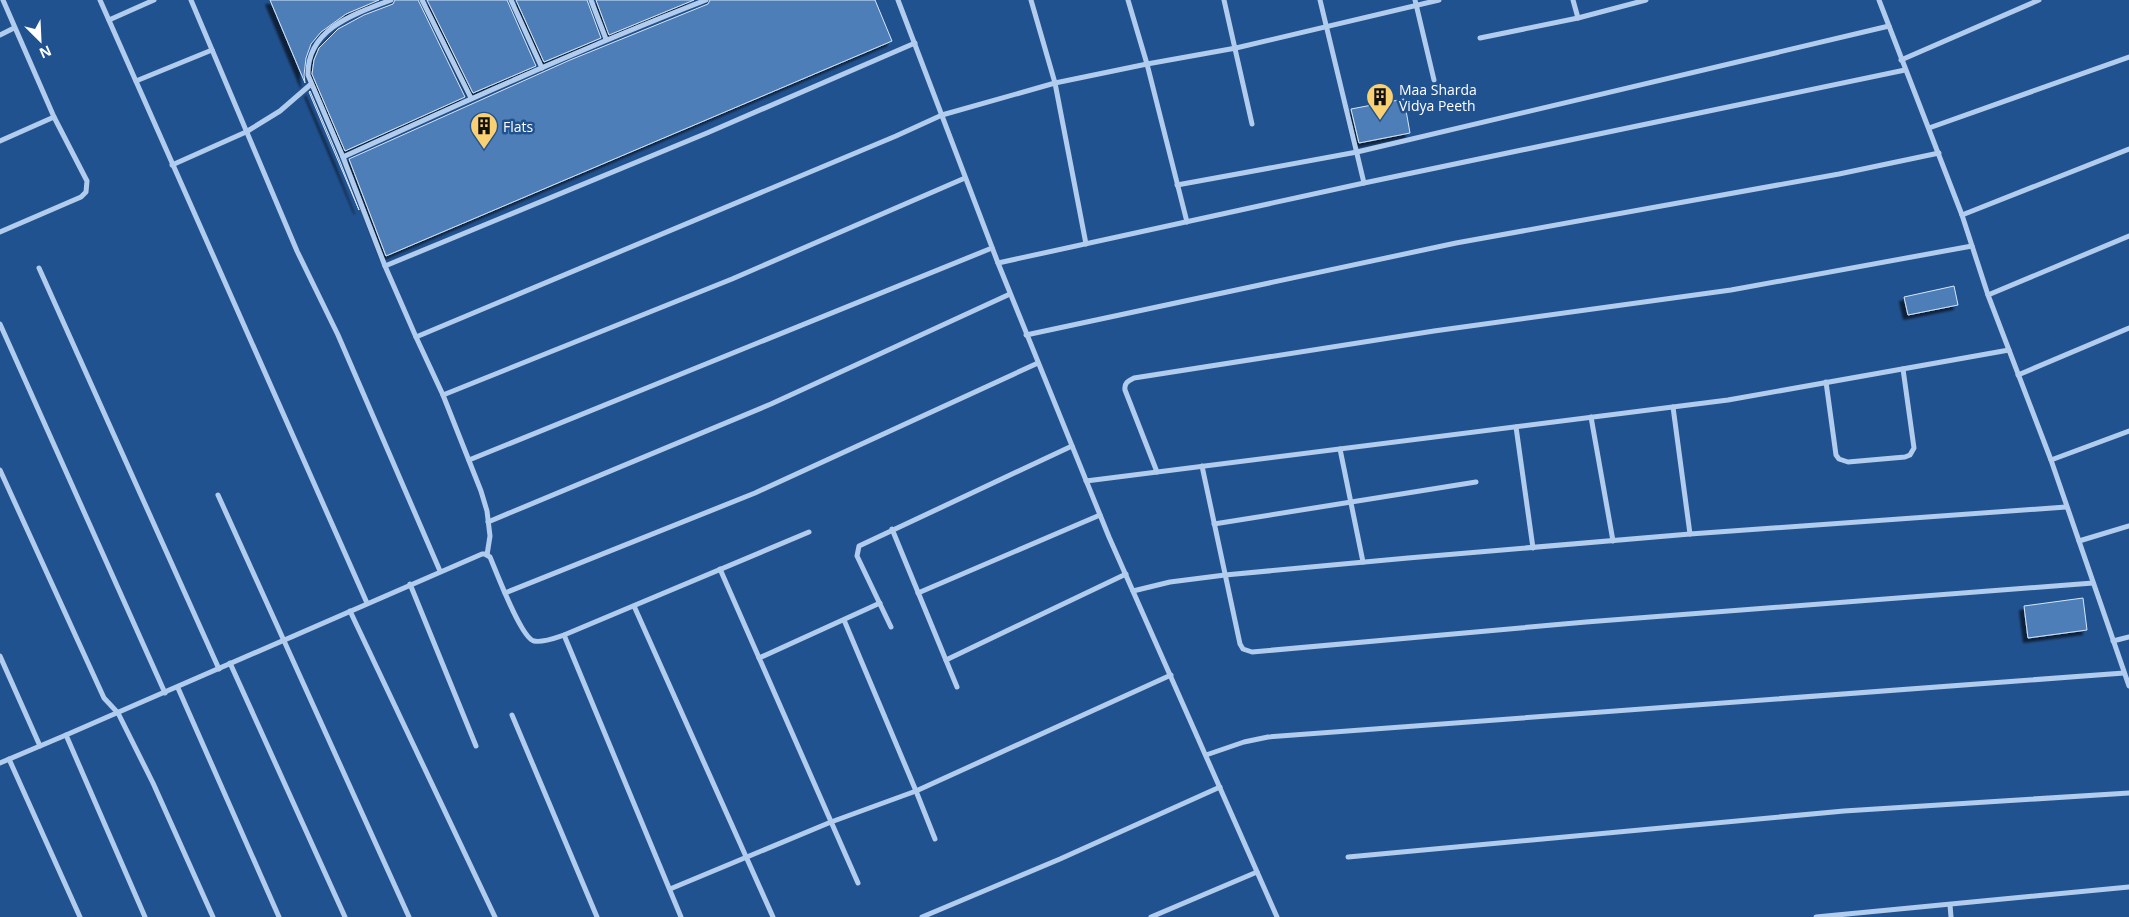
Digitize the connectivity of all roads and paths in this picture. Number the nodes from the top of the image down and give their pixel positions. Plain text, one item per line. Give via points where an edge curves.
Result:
1 (3, 0) edge
2 (100, 0) edge
3 (154, 0) edge
4 (191, 0) edge
5 (391, 0) edge
6 (422, 0) edge
7 (511, 0) edge
8 (591, 0) edge
9 (706, 0) edge
10 (898, 0) edge
11 (1031, 0) edge
12 (1128, 0) edge
13 (1224, 0) edge
14 (1320, 0) edge
15 (1439, 0) edge
16 (1573, 0) edge
17 (1646, 0) edge
18 (1879, 0) edge
19 (2039, 0) edge
20 (1416, 2) edge
21 (1578, 18) junction
22 (109, 20) junction
23 (1326, 26) junction
24 (1889, 26) junction
25 (14, 28) junction
26 (0, 34) edge
27 (1480, 38) dead end
28 (606, 39) junction
29 (915, 43) junction
30 (1236, 48) junction
31 (212, 50) junction
32 (2129, 56) edge
33 (1901, 60) junction
34 (1146, 64) junction
35 (542, 68) junction
36 (1905, 70) junction
37 (1434, 80) dead end
38 (136, 81) junction
39 (1055, 83) junction
40 (310, 85) junction
41 (471, 98) junction
42 (942, 115) junction
43 (54, 117) junction
44 (1252, 124) dead end
45 (1929, 128) junction
46 (246, 132) junction
47 (0, 141) edge
48 (2129, 149) edge
49 (1357, 152) junction
50 (1938, 153) junction
51 (343, 157) junction
52 (172, 165) junction
53 (965, 178) junction
54 (1364, 183) junction
55 (1178, 184) junction
56 (1962, 215) junction
57 (1186, 222) junction
58 (0, 232) edge
59 (2129, 236) edge
60 (1086, 244) junction
61 (1972, 246) junction
62 (992, 248) junction
63 (998, 263) junction
64 (385, 266) junction
65 (38, 268) dead end
66 (1010, 294) junction
67 (1988, 294) junction
68 (0, 324) edge
69 (2129, 328) edge
70 (1026, 334) junction
71 (416, 338) junction
72 (2008, 350) junction
73 (1038, 363) junction
74 (1903, 369) junction
75 (2018, 375) junction
76 (1826, 382) junction
77 (443, 395) junction
78 (1673, 407) junction
79 (1591, 417) junction
80 (1516, 426) junction
81 (2129, 431) edge
82 (1072, 446) junction
83 (1340, 449) junction
84 (469, 460) junction
85 (2051, 460) junction
86 (1202, 466) junction
87 (0, 470) edge
88 (1157, 472) junction
89 (1086, 481) junction
90 (1476, 482) dead end
91 (218, 495) dead end
92 (1352, 502) junction
93 (2066, 507) junction
94 (1100, 515) junction
95 (488, 522) junction
96 (1214, 524) junction
97 (2129, 526) edge
98 (892, 529) junction
99 (809, 532) dead end
100 (1690, 534) junction
101 (1613, 541) junction
102 (2079, 541) junction
103 (1532, 548) junction
104 (487, 555) junction
105 (1363, 562) junction
106 (720, 570) junction
107 (440, 571) junction
108 (1126, 574) junction
109 (1225, 575) junction
110 (2093, 583) junction
111 (410, 584) junction
112 (1133, 591) junction
113 (505, 593) junction
114 (918, 593) junction
115 (367, 603) junction
116 (880, 603) junction
117 (634, 606) junction
118 (350, 611) junction
119 (844, 620) junction
120 (891, 627) dead end
121 (564, 635) junction
122 (2129, 637) edge
123 (285, 640) junction
124 (2113, 642) junction
125 (0, 656) edge
126 (759, 658) junction
127 (946, 660) junction
128 (230, 663) junction
129 (219, 668) junction
130 (2124, 673) junction
131 (1171, 675) junction
132 (2129, 686) edge
133 (957, 687) dead end
134 (178, 688) junction
135 (165, 693) junction
136 (118, 713) junction
137 (512, 715) dead end
138 (66, 735) junction
139 (40, 746) junction
140 (476, 746) dead end
141 (1206, 755) junction
142 (9, 759) junction
143 (0, 763) edge
144 (1220, 787) junction
145 (916, 791) junction
146 (2129, 793) edge
147 (831, 822) junction
148 (935, 839) dead end
149 (1348, 857) dead end
150 (746, 858) junction
151 (1257, 872) junction
152 (858, 883) dead end
153 (2129, 888) edge
154 (670, 889) junction
155 (1950, 906) junction
156 (1871, 915) edge
157 (80, 917) edge
158 (145, 917) edge
159 (213, 917) edge
160 (279, 917) edge
161 (345, 917) edge
162 (409, 917) edge
163 (495, 917) edge
164 (597, 917) edge
165 (681, 917) edge
166 (773, 917) edge
167 (922, 917) edge
168 (1151, 917) edge
169 (1277, 917) edge
170 (1816, 917) edge
171 (1951, 917) edge

1 - 25 street
2 - 22 street
3 - 22 street
4 - 31 street
5 - 40 street via 361,11 326,34 313,48 308,62
6 - 41 street
7 - 35 street
8 - 28 street
9 - 28 street
10 - 29 street
11 - 39 street
12 - 34 street
13 - 30 street
14 - 23 street
15 - 20 street
16 - 21 street
17 - 21 street
18 - 24 street
19 - 33 street
20 - 23 street
20 - 37 street
21 - 27 street
22 - 38 street
23 - 30 street
23 - 49 street
24 - 33 street
24 - 49 street
25 - 26 street
25 - 43 street
28 - 35 street
29 - 42 street
29 - 64 street
30 - 34 street
30 - 44 street
31 - 38 street
31 - 46 street
32 - 45 street
33 - 36 street
34 - 39 street
34 - 55 street
35 - 41 street
36 - 45 street
36 - 54 street
38 - 52 street
39 - 42 street
39 - 60 street
40 - 46 street via 280,112
40 - 51 street
41 - 51 street
42 - 53 street
42 - 71 street
43 - 47 street
43 - 58 street via 87,181 86,192
45 - 50 street
46 - 52 street
46 - 107 street
48 - 56 street
49 - 54 street
49 - 55 street
50 - 56 street
50 - 70 street via 1456,243
51 - 64 street
52 - 115 street
53 - 62 street
53 - 77 street via 732,279
54 - 57 street
55 - 57 street
56 - 61 street
57 - 60 street
59 - 67 street
60 - 63 street
61 - 67 street
61 - 88 street via 1731,290 1434,331 1134,378 1127,382 1125,390
62 - 63 street
62 - 84 street
63 - 66 street
64 - 71 street
65 - 129 street
66 - 70 street
66 - 95 street via 771,404
67 - 72 street
68 - 135 street
69 - 75 street
70 - 73 street
71 - 77 street
72 - 74 street
72 - 75 street
73 - 82 street
73 - 113 street via 755,493
74 - 76 street
74 - 76 street via 1914,448 1905,457 1848,462 1838,459
75 - 85 street
76 - 78 street
77 - 84 street
78 - 79 street
78 - 100 street
79 - 80 street
79 - 101 street
80 - 83 street
80 - 103 street
81 - 85 street
82 - 89 street
82 - 98 street
83 - 86 street
83 - 92 street
84 - 95 street
85 - 93 street
86 - 88 street
86 - 96 street
87 - 136 street via 104,698
88 - 89 street
89 - 94 street
90 - 92 street
91 - 123 street
92 - 96 street
92 - 105 street
93 - 100 street
93 - 102 street
94 - 108 street
94 - 114 street
95 - 104 street
96 - 109 street
97 - 102 street
98 - 114 street
98 - 116 street via 867,540 857,552
99 - 106 street
100 - 101 street
101 - 103 street
102 - 110 street
103 - 105 street
104 - 107 street via 482,554
104 - 113 street
105 - 109 street
106 - 117 street
106 - 126 street
107 - 111 street
108 - 112 street
108 - 127 street
109 - 110 street via 1240,644 1252,652 1586,622
109 - 112 street via 1170,582
110 - 124 street
111 - 115 street
111 - 140 street
112 - 131 street
113 - 121 street via 532,641
114 - 127 street
115 - 118 street
116 - 119 street
116 - 120 street
117 - 121 street
117 - 150 street
118 - 123 street
118 - 163 street
119 - 126 street
119 - 145 street
121 - 154 street
122 - 124 street
123 - 128 street
123 - 162 street
124 - 130 street
125 - 139 street
126 - 147 street
127 - 133 street
128 - 129 street
128 - 161 street
129 - 134 street
130 - 132 street
130 - 141 street via 1268,737
131 - 141 street
131 - 145 street
134 - 135 street
134 - 160 street
135 - 136 street
136 - 138 street
136 - 159 street via 153,782
137 - 164 street
138 - 139 street
138 - 158 street
139 - 142 street
141 - 144 street
142 - 143 street
142 - 157 street
144 - 151 street
144 - 167 street
145 - 147 street
145 - 148 street
146 - 149 street via 1844,811
147 - 150 street
147 - 152 street
150 - 154 street
150 - 166 street
151 - 168 street
151 - 169 street
153 - 155 street
154 - 165 street
155 - 156 street
155 - 171 street
156 - 170 street

